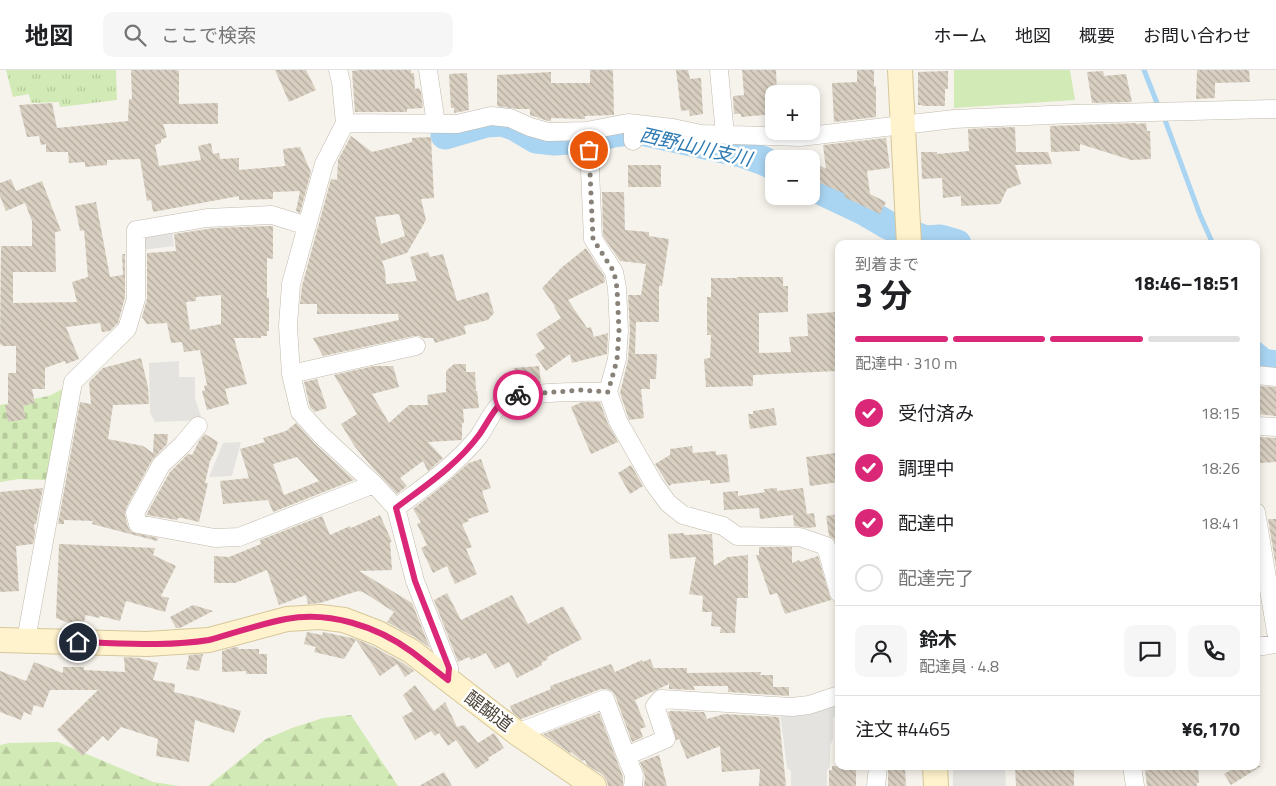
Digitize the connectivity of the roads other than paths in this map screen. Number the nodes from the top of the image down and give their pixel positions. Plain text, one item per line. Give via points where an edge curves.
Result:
1 (338, 70) edge
2 (428, 70) edge
3 (719, 70) edge
4 (900, 70) edge
5 (1276, 109) edge
6 (345, 123) junction
7 (436, 124) junction
8 (903, 124) junction
9 (586, 131) junction
10 (725, 135) junction
11 (307, 226) junction
12 (908, 236) edge
13 (416, 346) dead end
14 (291, 374) junction
15 (1260, 376) edge
16 (1276, 378) edge
17 (608, 392) junction
18 (198, 426) dead end
19 (1260, 426) edge
20 (1276, 427) edge
21 (374, 484) junction
22 (396, 508) junction
23 (1260, 536) edge
24 (835, 579) edge
25 (1276, 632) edge
26 (0, 640) edge
27 (26, 640) junction
28 (1276, 644) edge
29 (1260, 646) edge
30 (448, 680) junction
31 (835, 696) edge
32 (517, 733) junction
33 (626, 756) junction
34 (878, 770) edge
35 (935, 770) edge
36 (1133, 770) edge
37 (594, 786) edge
38 (634, 786) edge
39 (876, 786) edge
40 (936, 786) edge
41 (1135, 786) edge

1 - 6 street
2 - 7 street
3 - 10 street
4 - 8 main road
5 - 8 street via 1063,114
6 - 7 street
6 - 11 street via 324,164
7 - 9 street via 457,124 491,116 510,118 548,132
8 - 10 street via 800,137
8 - 12 main road
9 - 10 street via 672,128
9 - 17 street via 593,239 614,272 617,288 617,360
11 - 14 street via 290,284
11 - 27 street via 272,215 207,218 136,230 136,299 126,330 73,382
13 - 14 street
14 - 21 street via 300,412
15 - 16 street
17 - 22 street via 580,390 522,395 501,402 467,450
17 - 24 street via 618,422 668,504 683,515 723,526 737,536 800,537 826,546
18 - 21 street via 161,465 135,514 138,524 215,538 239,537
19 - 20 street
21 - 22 street
22 - 30 street via 415,581 449,668
23 - 25 street
26 - 27 main road, 醍醐道
27 - 30 main road, 醍醐道 via 147,644 197,642 287,619 320,617 344,620 378,632 411,651
28 - 29 street
30 - 32 main road, 醍醐道
31 - 33 street via 792,707 661,699 655,706 666,739
32 - 33 street via 605,699
32 - 37 main road, 醍醐道
33 - 38 street via 634,775
34 - 39 street
35 - 40 main road
36 - 41 street

